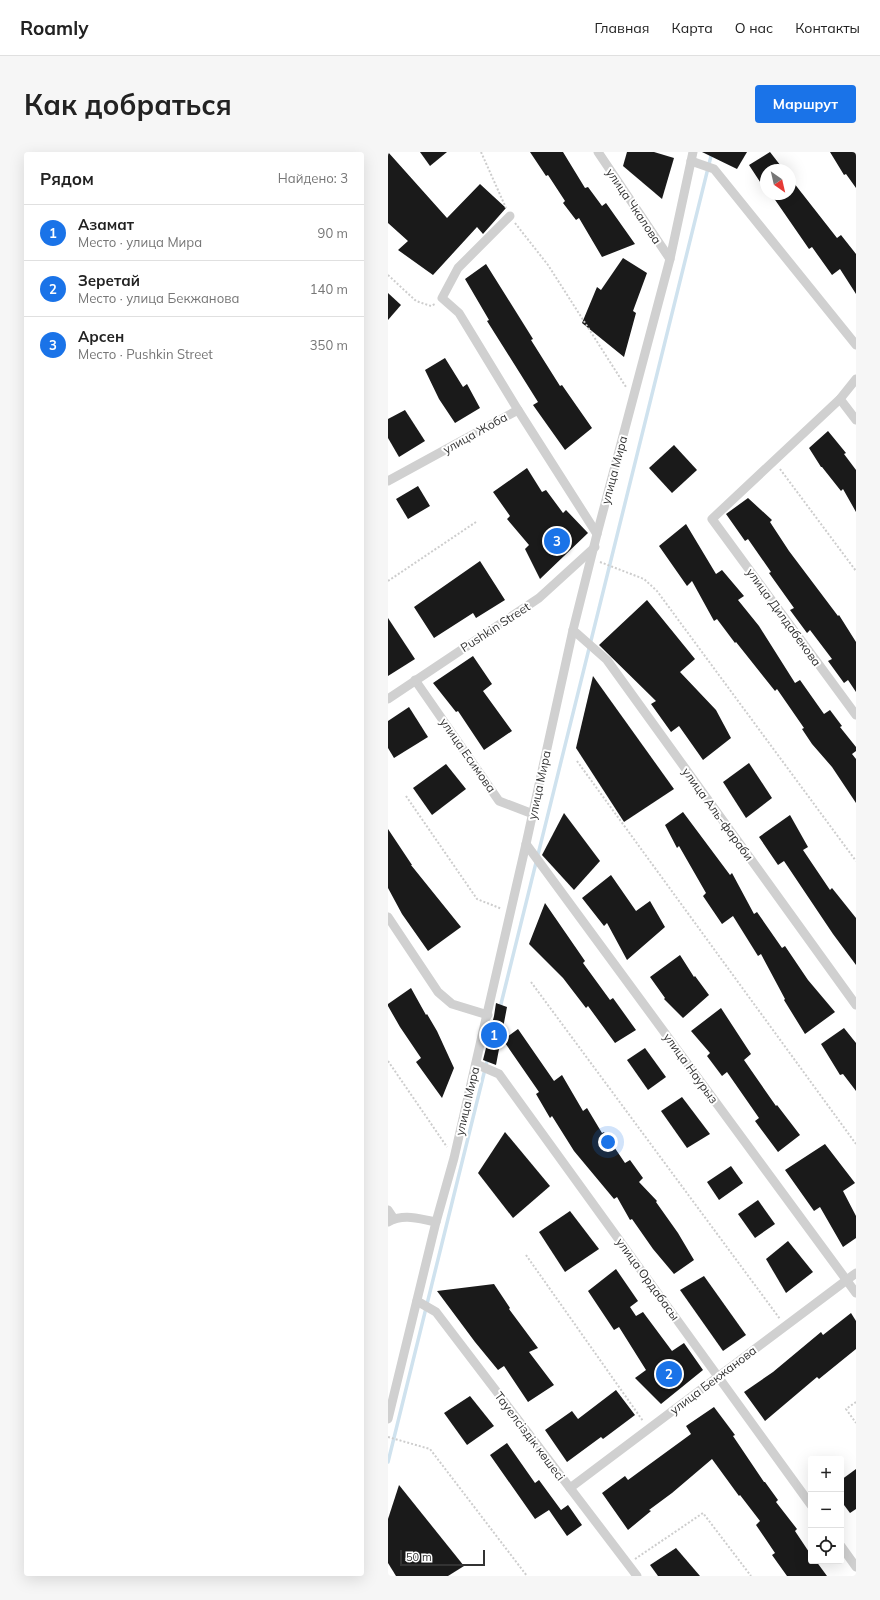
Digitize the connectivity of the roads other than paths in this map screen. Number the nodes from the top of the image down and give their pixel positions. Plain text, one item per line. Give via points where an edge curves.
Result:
1 (598, 152) edge
2 (692, 156) edge
3 (510, 216) road end
4 (670, 259) junction
5 (856, 345) edge
6 (856, 378) edge
7 (840, 399) junction
8 (518, 410) junction
9 (856, 420) edge
10 (388, 481) edge
11 (597, 534) junction
12 (595, 547) junction
13 (573, 630) junction
14 (415, 680) junction
15 (388, 699) edge
16 (856, 715) edge
17 (533, 814) junction
18 (526, 844) junction
19 (388, 917) edge
20 (856, 1005) edge
21 (488, 1015) junction
22 (476, 1064) junction
23 (388, 1210) edge
24 (391, 1221) edge
25 (436, 1222) junction
26 (856, 1273) edge
27 (846, 1280) junction
28 (856, 1293) edge
29 (417, 1301) junction
30 (718, 1376) junction
31 (388, 1419) edge
32 (570, 1488) junction
33 (808, 1501) edge
34 (844, 1550) edge
35 (856, 1566) edge
36 (637, 1576) edge

1 - 4 street, улица Чкалова
2 - 4 street, улица Мира
2 - 5 street via 714,169
3 - 8 street via 458,268 442,298 459,313
4 - 11 street, улица Мира
6 - 7 street
7 - 9 street
7 - 16 street, улица Дилдабекова via 712,519
8 - 10 street, улица Жоба
8 - 11 street, улица Жоба
11 - 12 street, улица Мира
12 - 13 street, улица Мира
12 - 14 street, Pushkin Street via 539,598
13 - 17 street, улица Мира
13 - 20 street, улица Аль-фараби via 607,660
14 - 15 street, Pushkin Street
14 - 17 street, улица Есимова via 499,800
17 - 18 street, улица Мира
18 - 21 street, улица Мира
18 - 27 street, улица Наурыз
19 - 21 street via 438,992 452,1004
21 - 22 street, улица Мира
22 - 25 street, улица Мира
22 - 30 street, улица Ордабасы via 499,1074
23 - 24 street
24 - 25 street via 407,1216
25 - 29 street, улица Мира
26 - 27 street, улица Бекжанова
27 - 28 street, улица Наурыз
27 - 30 street, улица Бекжанова
29 - 31 street, улица Мира
29 - 32 street, Тауелсіздік көшесі via 436,1312
30 - 32 street, улица Бекжанова
30 - 33 street, улица Ордабасы
32 - 36 street, Тауелсіздік көшесі
34 - 35 street

